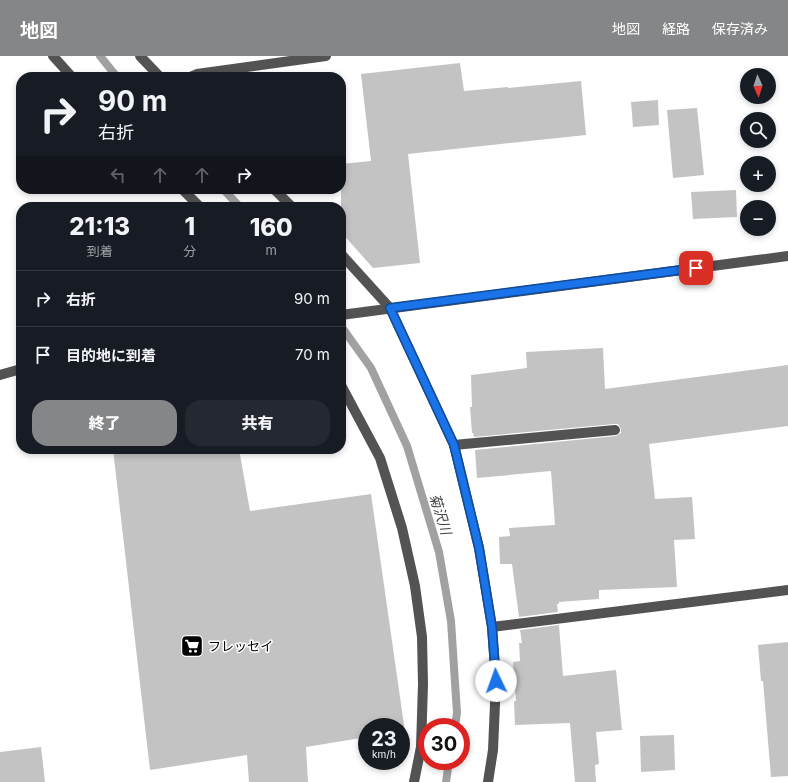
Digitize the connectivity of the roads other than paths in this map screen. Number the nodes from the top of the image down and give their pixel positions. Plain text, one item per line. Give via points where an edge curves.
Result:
1 (52, 56) edge
2 (140, 56) edge
3 (326, 56) edge
4 (67, 72) edge
5 (155, 72) edge
6 (211, 72) edge
7 (187, 194) edge
8 (279, 194) edge
9 (195, 202) edge
10 (287, 202) edge
11 (788, 256) edge
12 (346, 260) edge
13 (390, 308) junction
14 (346, 314) edge
15 (16, 371) edge
16 (0, 375) edge
17 (346, 394) edge
18 (615, 430) dead end
19 (454, 445) junction
20 (788, 590) edge
21 (492, 627) junction
22 (414, 782) edge
23 (488, 782) edge

1 - 4 street
2 - 5 street
3 - 6 street
7 - 9 street
8 - 10 street
11 - 13 street
12 - 13 street
13 - 14 street
13 - 19 street
15 - 16 street
17 - 22 street via 380,458 402,528 415,586 422,637 423,684 420,747
18 - 19 street
19 - 21 street via 479,548
20 - 21 street
21 - 23 street via 496,681 493,750

